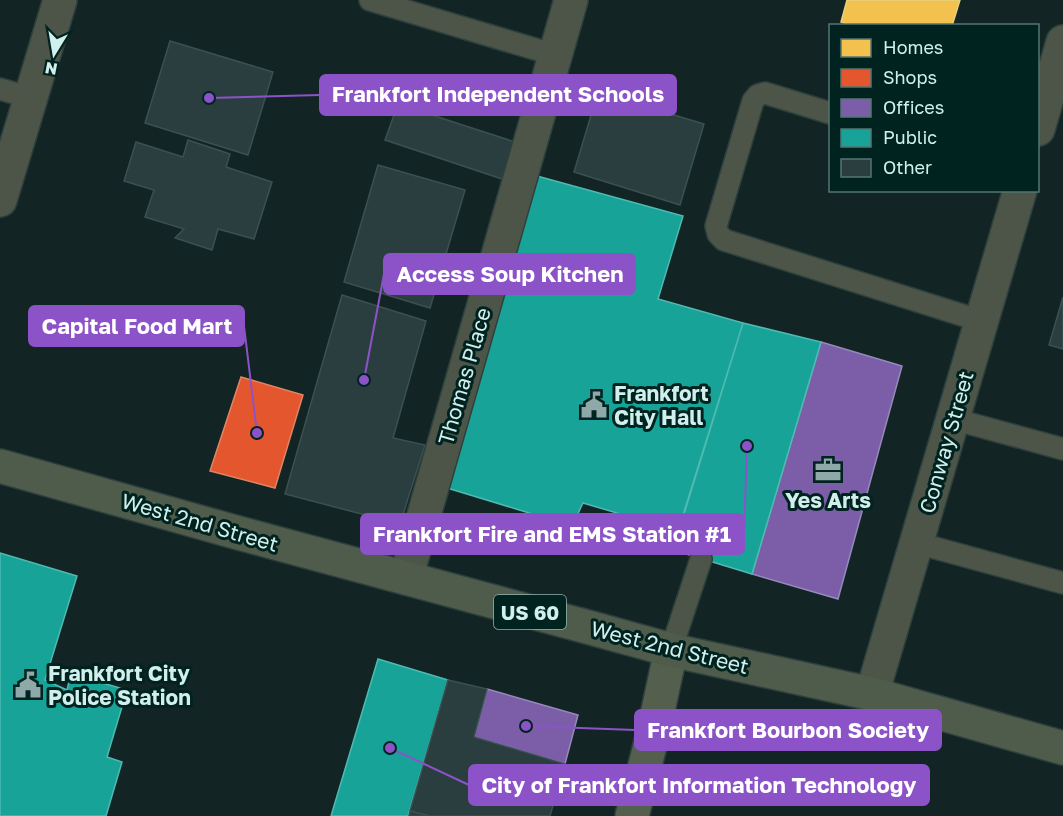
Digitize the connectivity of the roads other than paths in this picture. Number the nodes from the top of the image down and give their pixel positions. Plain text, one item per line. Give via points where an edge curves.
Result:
1 (60, 0) edge
2 (370, 0) edge
3 (571, 0) edge
4 (1063, 42) edge
5 (555, 55) junction
6 (15, 93) edge
7 (829, 112) edge
8 (1039, 126) edge
9 (1019, 192) edge
10 (0, 200) edge
11 (981, 321) junction
12 (953, 418) junction
13 (1063, 449) edge
14 (0, 466) edge
15 (917, 543) junction
16 (701, 559) dead end
17 (406, 578) junction
18 (1063, 583) edge
19 (671, 650) junction
20 (872, 694) junction
21 (1063, 748) edge
22 (632, 816) edge

1 - 6 street
2 - 5 lane
3 - 5 street, Thomas Place
4 - 8 street
5 - 17 street, Thomas Place
6 - 10 street
7 - 11 lane via 765,93 758,95 716,226 718,234 724,240
9 - 11 street, Conway Street
11 - 12 street, Conway Street
12 - 13 lane
12 - 15 street, Conway Street
14 - 17 main road, West 2nd Street / US 60
15 - 18 lane
15 - 20 street, Conway Street
16 - 19 lane
17 - 19 main road, West 2nd Street / US 60
19 - 20 main road, West 2nd Street / US 60
19 - 22 street
20 - 21 main road, West 2nd Street / US 60

